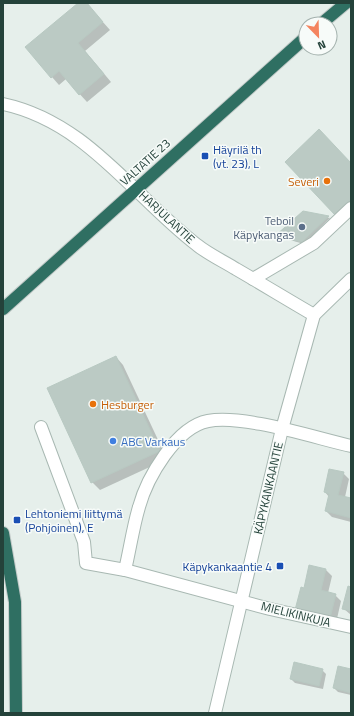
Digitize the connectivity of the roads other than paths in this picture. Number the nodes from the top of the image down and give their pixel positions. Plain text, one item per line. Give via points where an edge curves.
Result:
1 (346, 3) edge
2 (331, 16) edge
3 (298, 44) edge
4 (3, 104) edge
5 (136, 188) junction
6 (351, 208) edge
7 (253, 279) junction
8 (351, 279) edge
9 (3, 309) edge
10 (314, 315) junction
11 (41, 427) dead end
12 (282, 429) junction
13 (351, 446) edge
14 (3, 533) edge
15 (125, 570) junction
16 (242, 600) junction
17 (351, 627) edge
18 (16, 713) edge
19 (215, 713) edge

1 - 2 highway
3 - 5 highway, VALTATIE 23
4 - 5 street, HARJULANTIE via 24,109 82,140
5 - 7 street, HARJULANTIE via 164,218 198,246
5 - 9 highway, VALTATIE 23
6 - 7 street via 314,243
7 - 10 street, HARJULANTIE
8 - 10 street
10 - 12 street, KÄPYKANKAANTIE
11 - 15 street, MIELIKINKUJA via 84,542 86,563
12 - 13 street
12 - 15 street via 235,420 208,421 193,427 180,438 163,457 152,475 139,507
12 - 16 street, KÄPYKANKAANTIE
14 - 18 highway via 16,602
15 - 16 street, MIELIKINKUJA
16 - 17 street, MIELIKINKUJA via 270,609
16 - 19 street, KÄPYKANKAANTIE

